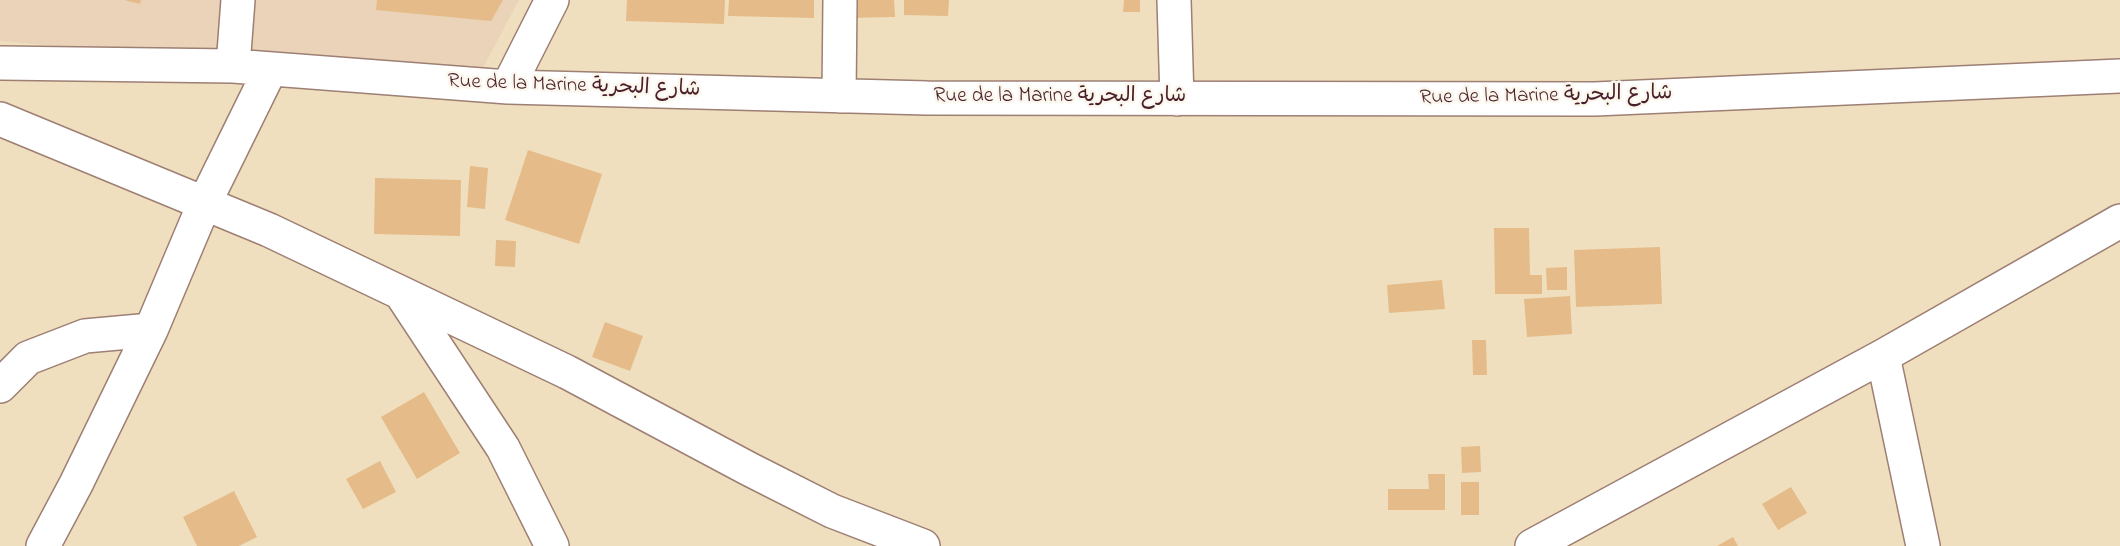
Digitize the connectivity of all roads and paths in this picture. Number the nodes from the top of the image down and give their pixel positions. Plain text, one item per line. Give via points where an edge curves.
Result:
1 (237, 0) edge
2 (552, 0) edge
3 (840, 0) edge
4 (1174, 0) edge
5 (0, 63) edge
6 (233, 66) junction
7 (270, 70) junction
8 (2120, 76) edge
9 (508, 87) junction
10 (838, 96) junction
11 (1177, 99) junction
12 (0, 118) edge
13 (205, 202) junction
14 (2120, 221) edge
15 (402, 295) junction
16 (151, 330) junction
17 (1883, 356) junction
18 (0, 386) edge
19 (43, 546) edge
20 (552, 546) edge
21 (922, 546) edge
22 (1532, 546) edge
23 (1923, 546) edge

1 - 6 street
2 - 9 street
3 - 10 street
4 - 11 street
5 - 6 street, Rue de la Marine شارع البحرية
6 - 7 street, Rue de la Marine شارع البحرية
7 - 9 street, Rue de la Marine شارع البحرية
7 - 13 street
8 - 11 street, Rue de la Marine شارع البحرية via 1595,99
9 - 10 street, Rue de la Marine شارع البحرية
10 - 11 street, Rue de la Marine شارع البحرية
12 - 13 street
13 - 15 street
13 - 16 street
14 - 17 street
15 - 20 street via 503,448
15 - 21 street via 567,372 832,511
16 - 18 street via 85,336 28,358
16 - 19 street
17 - 22 street
17 - 23 street

